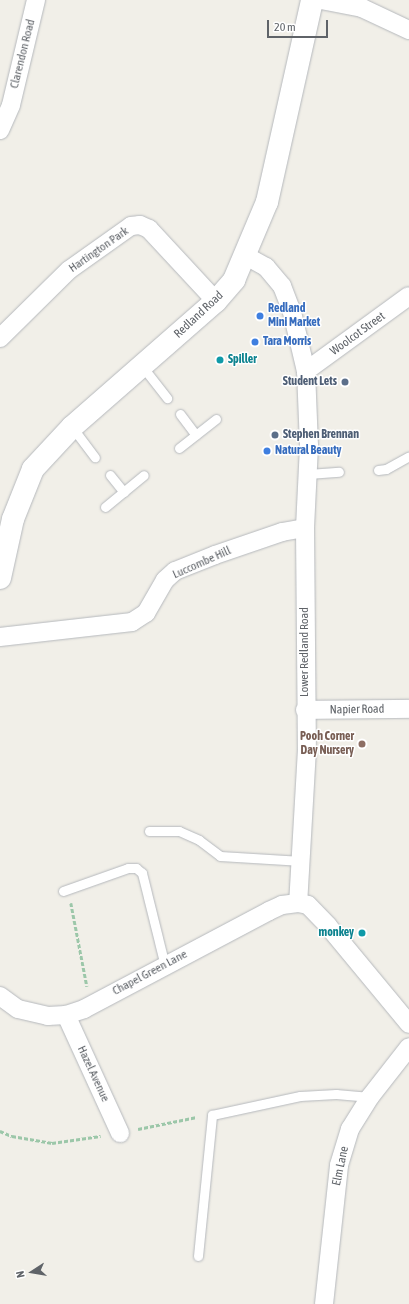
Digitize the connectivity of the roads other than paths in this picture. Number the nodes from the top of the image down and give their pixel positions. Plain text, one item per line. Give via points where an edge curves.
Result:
1 (36, 0) edge
2 (312, 0) edge
3 (321, 0) edge
4 (409, 30) edge
5 (0, 130) edge
6 (246, 256) junction
7 (409, 296) edge
8 (216, 301) junction
9 (0, 338) edge
10 (142, 366) junction
11 (306, 371) junction
12 (167, 398) dead end
13 (180, 414) dead end
14 (216, 419) dead end
15 (72, 427) junction
16 (196, 435) junction
17 (179, 448) dead end
18 (409, 456) edge
19 (95, 457) dead end
20 (378, 470) dead end
21 (339, 472) dead end
22 (308, 474) junction
23 (110, 475) dead end
24 (144, 475) dead end
25 (124, 492) junction
26 (105, 507) dead end
27 (305, 528) junction
28 (0, 578) edge
29 (0, 637) edge
30 (409, 709) edge
31 (305, 710) junction
32 (149, 831) dead end
33 (302, 861) junction
34 (66, 890) road end
35 (298, 903) junction
36 (165, 966) junction
37 (0, 996) edge
38 (66, 1015) junction
39 (409, 1024) edge
40 (409, 1047) edge
41 (370, 1097) junction
42 (120, 1133) dead end
43 (198, 1256) dead end
44 (324, 1304) edge

1 - 5 street, Clarendon Road via 10,105
2 - 6 street, Redland Road via 267,202
3 - 4 street via 362,8
6 - 8 street, Redland Road via 234,280
6 - 11 street, Lower Redland Road via 266,267 282,286 292,312
7 - 11 street, Woolcot Street
8 - 9 street, Hartington Park via 149,229 140,225 130,226 69,270
8 - 10 street, Redland Road
10 - 12 lane
10 - 15 street, Redland Road
11 - 22 street, Lower Redland Road
13 - 16 lane
14 - 16 lane
15 - 19 lane
15 - 28 street, Redland Road via 33,469 13,519
16 - 17 lane
18 - 20 lane via 386,470
21 - 22 lane
22 - 27 street, Lower Redland Road
23 - 25 lane
24 - 25 lane
25 - 26 lane
27 - 29 street, Luccombe Hill via 282,532 175,571 165,580 146,613 132,622
27 - 31 street, Lower Redland Road
30 - 31 street, Napier Road
31 - 33 street, Lower Redland Road via 307,749
32 - 33 lane via 179,831 198,840 220,856
33 - 35 street, Lower Redland Road
34 - 36 lane via 128,868 136,868 142,873
35 - 36 street, Chapel Green Lane via 282,905 269,911
35 - 39 street via 308,905 328,926
36 - 38 street, Chapel Green Lane
37 - 38 street, Chapel Green Lane via 18,1009 48,1016
38 - 42 street, Hazel Avenue
40 - 41 street, Elm Lane
41 - 43 lane via 336,1094 300,1096 212,1115
41 - 44 street, Elm Lane via 350,1129 339,1165

